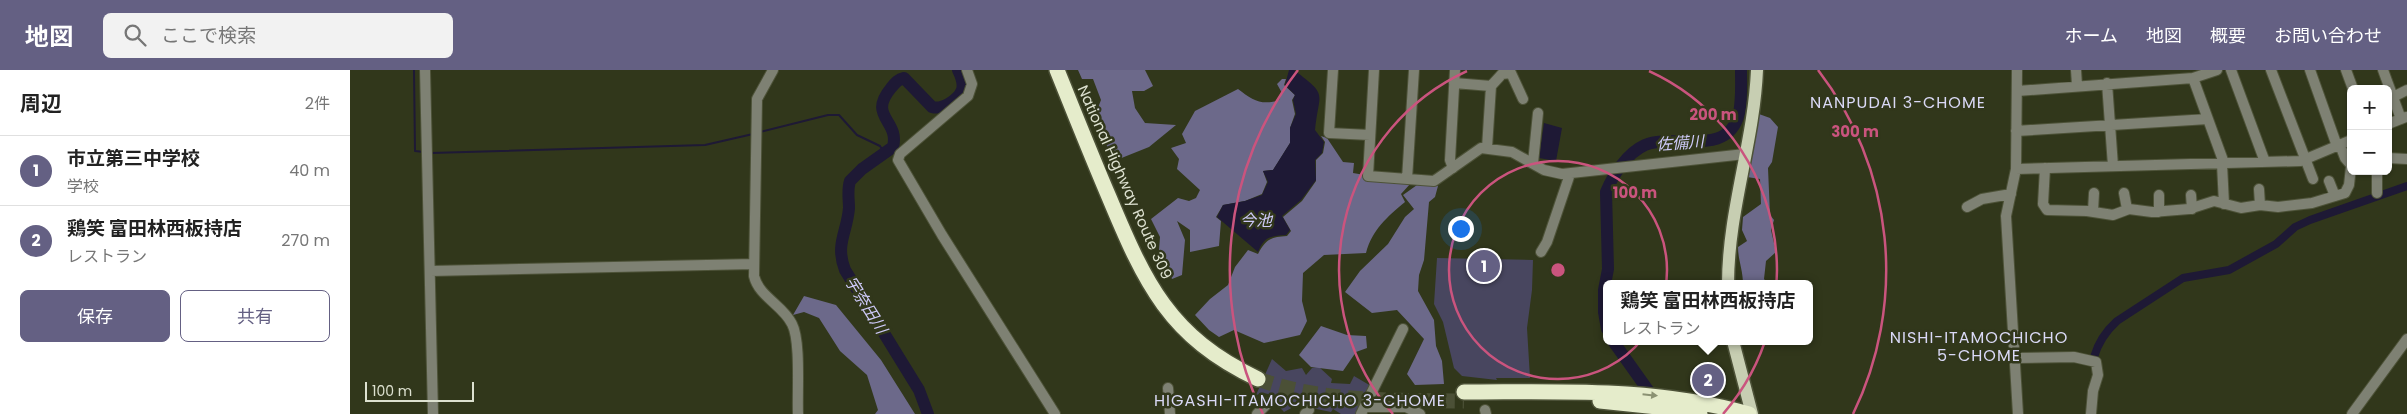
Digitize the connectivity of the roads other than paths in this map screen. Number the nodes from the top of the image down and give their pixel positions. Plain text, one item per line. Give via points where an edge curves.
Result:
1 (425, 70) edge
2 (773, 70) edge
3 (967, 70) edge
4 (1057, 70) edge
5 (1066, 70) edge
6 (1333, 70) edge
7 (1374, 70) edge
8 (1414, 70) edge
9 (1455, 70) edge
10 (1757, 70) edge
11 (2017, 70) edge
12 (2076, 70) edge
13 (2217, 70) edge
14 (2231, 70) edge
15 (2271, 70) edge
16 (2310, 70) edge
17 (2346, 70) edge
18 (2383, 70) edge
19 (1501, 72) edge
20 (2193, 78) junction
21 (1454, 83) junction
22 (2107, 83) junction
23 (2077, 85) junction
24 (2352, 85) edge
25 (1491, 86) junction
26 (2407, 90) edge
27 (2016, 91) junction
28 (2393, 97) junction
29 (1523, 99) dead end
30 (1538, 112) dead end
31 (2404, 118) edge
32 (2208, 119) junction
33 (2392, 122) edge
34 (2110, 125) junction
35 (2016, 131) junction
36 (1370, 135) junction
37 (2347, 142) edge
38 (2339, 146) junction
39 (1486, 148) junction
40 (1745, 154) junction
41 (2392, 158) edge
42 (2407, 159) edge
43 (2304, 161) junction
44 (2347, 161) edge
45 (2265, 162) junction
46 (1533, 163) junction
47 (2223, 164) junction
48 (2113, 166) junction
49 (1453, 168) junction
50 (2045, 168) junction
51 (2016, 169) junction
52 (1570, 174) junction
53 (2349, 175) edge
54 (2377, 175) edge
55 (1407, 179) junction
56 (2312, 179) dead end
57 (2329, 181) dead end
58 (2259, 189) dead end
59 (2094, 192) dead end
60 (2124, 193) dead end
61 (2377, 193) dead end
62 (2011, 194) junction
63 (2158, 195) dead end
64 (2191, 195) dead end
65 (2335, 196) junction
66 (2224, 204) junction
67 (2260, 205) junction
68 (1967, 207) dead end
69 (2127, 209) junction
70 (2192, 209) junction
71 (2094, 211) junction
72 (2159, 212) junction
73 (1541, 252) dead end
74 (754, 264) junction
75 (430, 271) junction
76 (1728, 280) edge
77 (1403, 329) dead end
78 (2407, 339) edge
79 (1734, 345) edge
80 (2016, 358) junction
81 (1168, 388) dead end
82 (1464, 397) tunnel mouth
83 (1268, 403) dead end
84 (1696, 409) edge
85 (1363, 411) edge
86 (433, 414) edge
87 (798, 414) edge
88 (1055, 414) edge
89 (1170, 414) edge
90 (1258, 414) edge
91 (1420, 414) edge
92 (1751, 414) edge
93 (2018, 414) edge
94 (2091, 414) edge
95 (2352, 414) edge

1 - 75 street
2 - 74 street via 757,99
3 - 88 street via 972,84 968,96 900,154 898,160 942,236
4 - 5 highway, National Highway Route 309 via 1133,252 1158,300 1173,318 1220,360 1260,375 1209,341 1177,309 1156,280
6 - 36 street via 1329,132
7 - 36 street
8 - 55 street
9 - 21 street
10 - 40 main road
11 - 27 street
12 - 23 street
13 - 20 street
14 - 45 street
15 - 43 street
16 - 38 street
17 - 24 street
18 - 28 street
19 - 25 street
19 - 29 street via 1511,73
20 - 22 street
20 - 32 street
21 - 25 street
21 - 49 street via 1450,160
22 - 23 street
22 - 34 street
23 - 27 street
25 - 39 street
26 - 28 street
27 - 35 street
28 - 31 street
30 - 46 street
31 - 33 street
32 - 34 street
32 - 47 street
34 - 35 street
34 - 48 street
35 - 51 street
36 - 55 street via 1368,176
37 - 38 street
38 - 43 street
38 - 44 street
39 - 46 street via 1512,152
39 - 49 street via 1481,148
40 - 52 street
40 - 76 main road via 1731,236
41 - 42 street
43 - 45 street
43 - 56 street
45 - 47 street
46 - 52 street via 1552,172
47 - 48 street
47 - 66 street
48 - 50 street
49 - 55 street via 1434,181
50 - 51 street
50 - 71 street via 2042,204 2047,210
51 - 62 street
52 - 73 street
53 - 65 street via 2346,191
54 - 61 street
57 - 65 street
58 - 67 street
59 - 71 street
60 - 69 street
62 - 68 street
62 - 80 street via 2006,216
63 - 72 street
64 - 70 street
65 - 67 street via 2312,203 2291,200 2278,207
66 - 67 street via 2241,208
66 - 70 street via 2209,202
69 - 71 street via 2112,215
69 - 72 street
70 - 72 street
74 - 75 street
74 - 87 street via 758,287 785,313 795,330
75 - 86 street
77 - 85 street
78 - 95 street
79 - 92 main road
80 - 93 street
80 - 94 street via 2074,357 2096,362 2098,375
81 - 89 street
82 - 84 highway via 1650,394
83 - 90 street
84 - 92 highway
85 - 91 street via 1406,407

